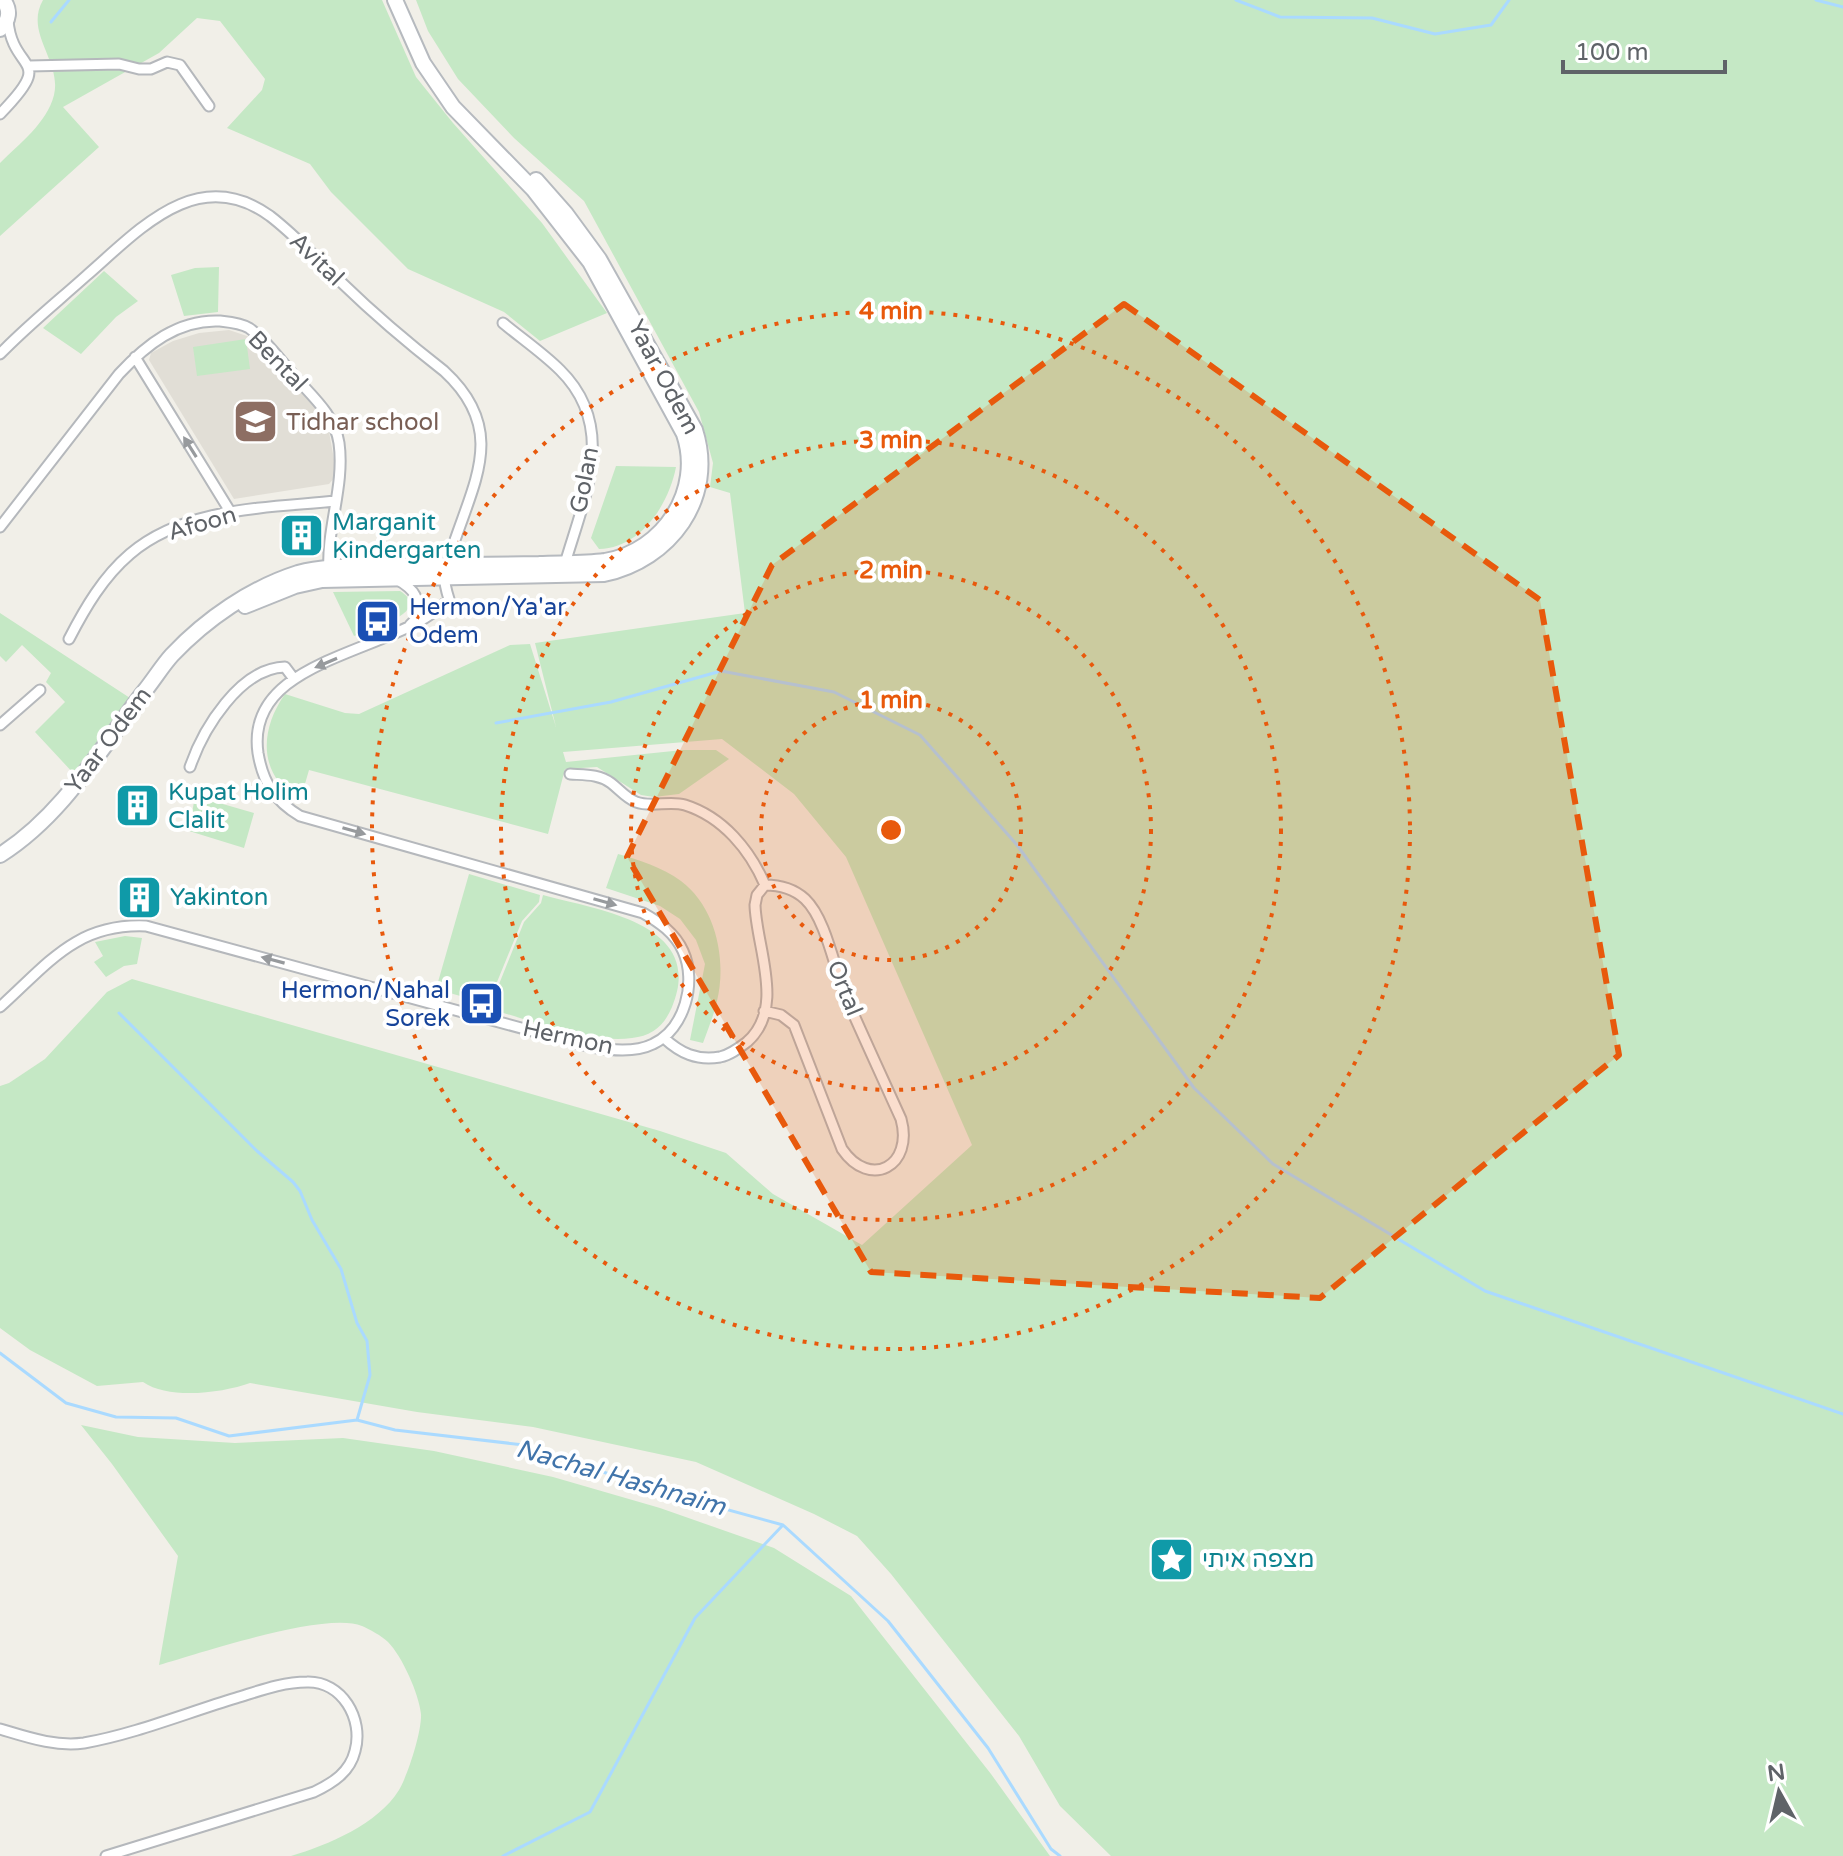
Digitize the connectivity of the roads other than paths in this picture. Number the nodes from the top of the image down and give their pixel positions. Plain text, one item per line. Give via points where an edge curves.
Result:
1 (18, 0) edge
2 (395, 0) edge
3 (402, 0) edge
4 (4, 19) edge
5 (18, 48) junction
6 (29, 66) junction
7 (209, 106) dead end
8 (0, 114) edge
9 (503, 323) dead end
10 (0, 354) edge
11 (135, 357) junction
12 (336, 501) junction
13 (231, 513) junction
14 (0, 527) edge
15 (563, 570) junction
16 (444, 572) junction
17 (329, 573) junction
18 (395, 579) junction
19 (407, 628) junction
20 (69, 639) dead end
21 (294, 679) junction
22 (40, 690) dead end
23 (0, 725) edge
24 (190, 767) dead end
25 (570, 774) dead end
26 (0, 855) edge
27 (765, 885) junction
28 (0, 1007) edge
29 (764, 1011) junction
30 (664, 1038) junction
31 (0, 1729) edge
32 (106, 1856) edge

1 - 4 street
2 - 15 street, Yaar Odem via 423,63 453,107 533,189 590,262 688,446 686,492 656,535 620,557
3 - 15 street, Yaar Odem via 441,78 559,205 599,259 699,442 697,495 669,540 619,571
4 - 5 street
4 - 5 street
5 - 6 street
6 - 7 street via 119,64 139,69 174,62
6 - 8 street via 25,86
9 - 15 street, Golan via 559,369 590,416 593,461
10 - 16 street, Avital via 161,212 208,197 249,204 285,229 465,394 482,457
11 - 12 street, Bental via 157,339 192,324 247,326 330,417 339,441
13 -> 11 street
11 - 14 street, Bental
12 - 13 street, Afoon
12 - 17 street, Bental
13 - 20 street, Afoon via 182,525 130,554 89,601
15 - 16 street, Yaar Odem
16 - 17 street, Yaar Odem
16 - 18 street, Yaar Odem
16 - 19 street via 449,599
17 - 18 street, Yaar Odem
17 - 26 street, Yaar Odem via 211,620 171,656 54,812
18 - 19 street via 417,597 417,618
19 -> 21 street
21 - 24 street via 285,667 275,667 239,690 198,742
21 -> 30 street via 265,707 259,726 261,770 283,805 300,816 643,913 661,923 683,951 689,984 684,1007
22 - 23 street
25 - 27 street via 599,776 640,804 685,805 726,828
27 - 29 street via 755,905 766,973
27 - 29 street, Ortal via 790,889 816,914 844,992 901,1119 902,1153 890,1165 863,1169 851,1162 794,1025
30 -> 28 street, Hermon via 631,1049 591,1047 146,926 101,929 61,952
29 - 30 street via 752,1038 723,1057 691,1056
31 - 32 street via 44,1741 82,1743 272,1687 311,1681 327,1684 352,1711 357,1743 352,1761 330,1784

